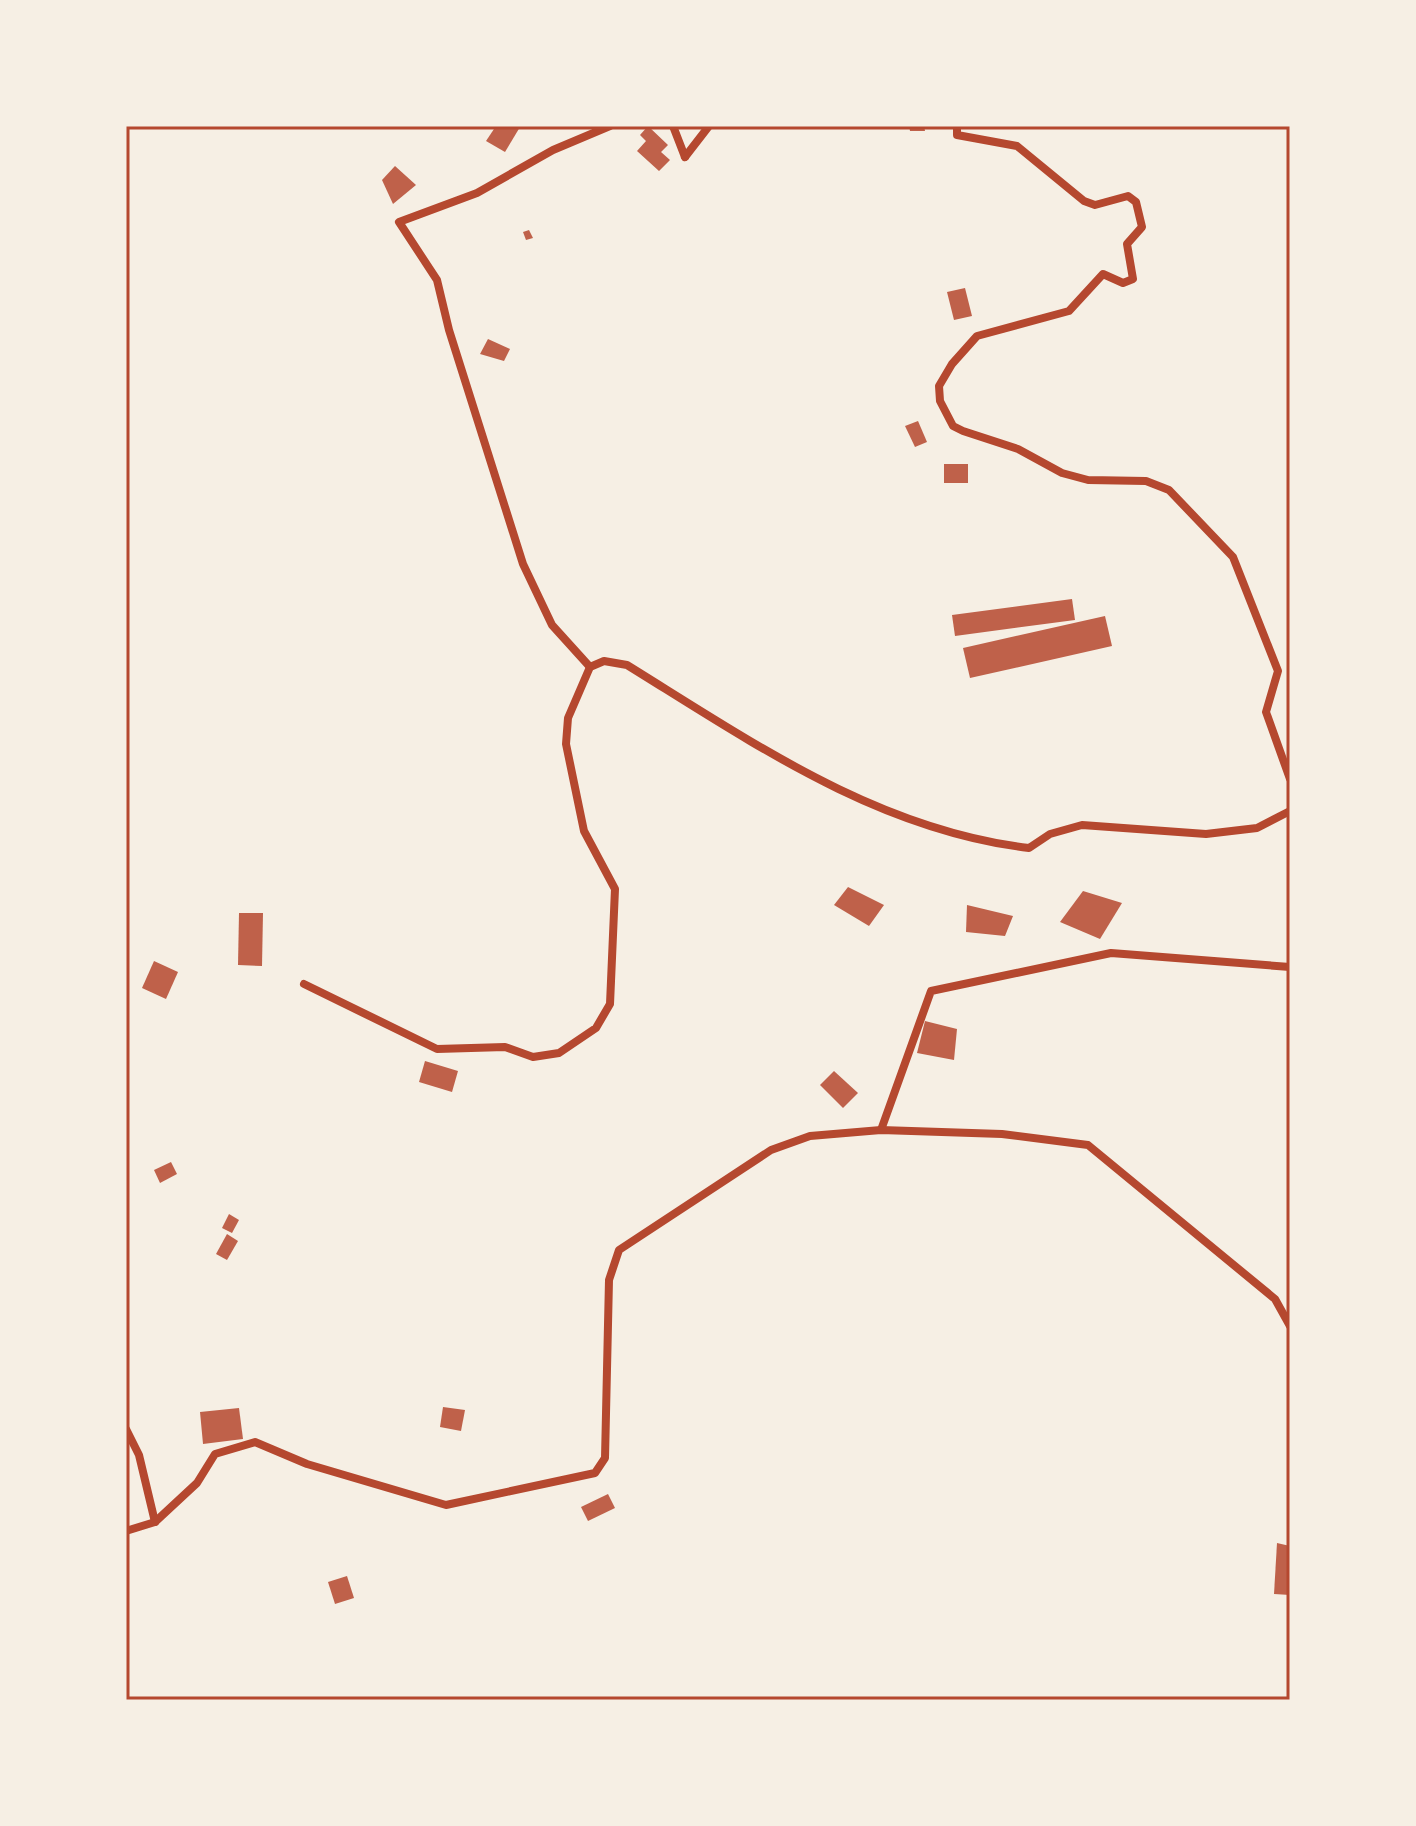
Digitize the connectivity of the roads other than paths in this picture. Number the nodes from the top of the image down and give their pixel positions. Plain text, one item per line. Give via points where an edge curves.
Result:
1 (610, 126) edge
2 (673, 126) edge
3 (709, 126) edge
4 (957, 126) edge
5 (590, 667) junction
6 (1290, 779) edge
7 (1290, 811) edge
8 (1290, 967) edge
9 (304, 984) dead end
10 (881, 1130) junction
11 (1290, 1326) edge
12 (126, 1429) edge
13 (155, 1522) junction
14 (126, 1531) edge

1 - 5 street via 553,150 477,193 399,222 437,280 523,564 552,625
2 - 3 street via 685,157
4 - 6 street via 957,135 1017,146 1084,201 1095,205 1128,196 1136,202 1142,227 1127,244 1133,279 1123,283 1103,274 1069,311 977,336 939,386 940,401 953,426 1018,449 1062,473 1088,480 1146,481 1169,490 1233,557 1278,671 1266,712
5 - 7 street via 604,661 627,665 781,761 846,793 886,812 998,844 1029,848 1050,834 1082,825 1206,834 1257,828
5 - 9 street via 568,718 566,744 584,831 615,889 610,1004 596,1028 559,1053 533,1057 505,1047 437,1049
8 - 10 street via 1111,953 931,991
10 - 11 street via 1002,1134 1088,1145 1275,1299
10 - 13 street via 810,1136 771,1150 619,1250 609,1280 605,1458 595,1473 446,1505 307,1464 255,1442 215,1454 197,1483
12 - 13 street via 139,1455
13 - 14 street

